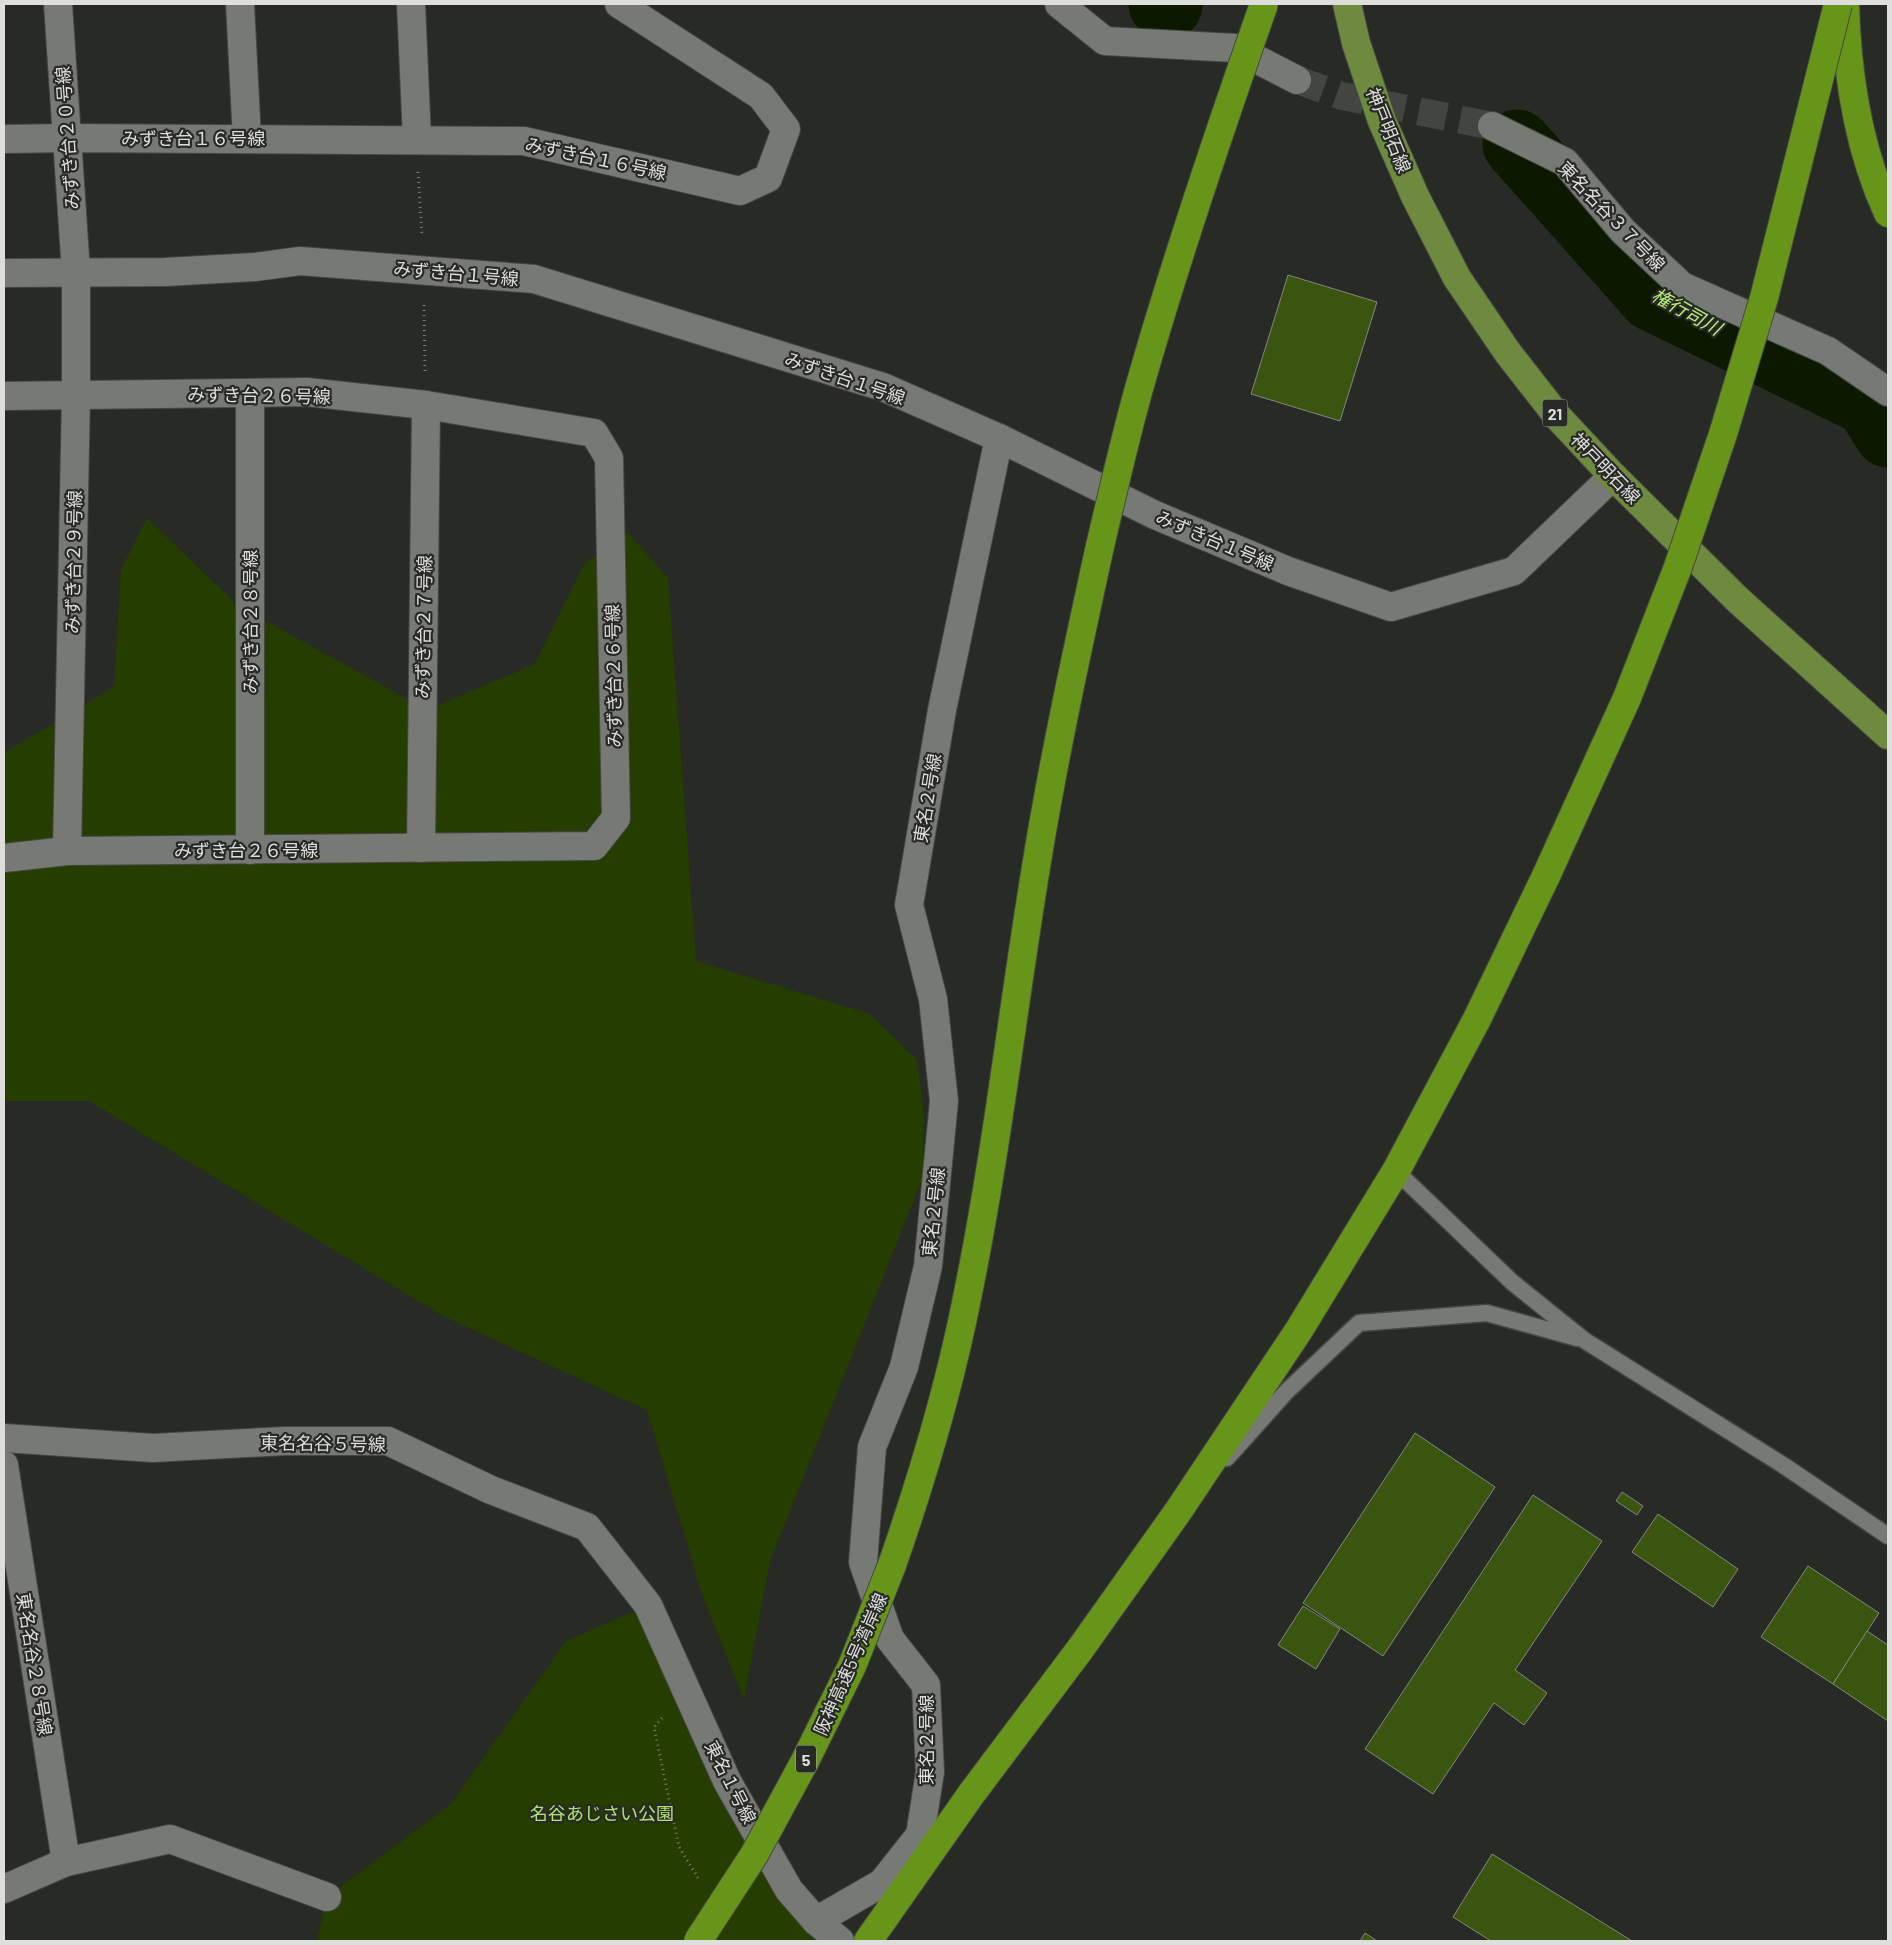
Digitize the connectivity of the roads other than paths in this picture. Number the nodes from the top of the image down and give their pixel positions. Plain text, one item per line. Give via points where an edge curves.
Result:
1 (58, 4) edge
2 (240, 4) edge
3 (411, 4) edge
4 (619, 4) edge
5 (1059, 4) edge
6 (1264, 4) edge
7 (1347, 4) edge
8 (1838, 4) edge
9 (1845, 4) edge
10 (1297, 80) tunnel mouth
11 (1492, 126) tunnel mouth
12 (67, 138) junction
13 (247, 138) junction
14 (4, 139) edge
15 (417, 139) junction
16 (1888, 213) edge
17 (76, 272) junction
18 (4, 273) edge
19 (1888, 392) edge
20 (250, 393) junction
21 (76, 395) junction
22 (4, 396) edge
23 (426, 405) junction
24 (999, 438) junction
25 (1613, 476) junction
26 (1888, 735) edge
27 (421, 848) junction
28 (250, 850) junction
29 (67, 851) junction
30 (4, 858) edge
31 (1396, 1171) junction
32 (1584, 1340) junction
33 (4, 1438) edge
34 (4, 1465) edge
35 (1179, 1510) junction
36 (1888, 1536) edge
37 (648, 1605) joint
38 (66, 1862) junction
39 (4, 1888) edge
40 (327, 1897) dead end
41 (816, 1921) junction
42 (698, 1941) edge
43 (840, 1941) edge
44 (868, 1941) edge

1 - 12 street, みずき台２０号線
2 - 13 street
3 - 15 street
4 - 15 street, みずき台１６号線 via 761,96 786,129 768,178 740,191 524,141
5 - 10 street via 1105,41 1235,48
6 - 42 highway, 阪神高速5号湾岸線 / 5, bridge via 1177,261 1138,393 1100,546 1066,699 1041,839 968,1293 920,1485 852,1666 754,1855
7 - 25 main road, 神戸明石線 / 21 via 1356,43 1382,121 1415,196 1457,278 1508,353 1558,417
8 - 31 highway, bridge via 1764,298 1678,567 1627,698 1546,876 1476,1020
9 - 16 highway via 1846,46 1855,106 1868,158
11 - 19 street, 東名名谷３７号線 via 1565,162 1623,231 1682,286 1828,351
12 - 13 street, みずき台１６号線
12 - 14 street, みずき台１６号線
12 - 17 street, みずき台２０号線
13 - 15 street, みずき台１６号線
17 - 18 street, みずき台１号線
17 - 21 street, みずき台２９号線
17 - 24 street, みずき台１号線 via 165,272 300,261 534,280 883,387
20 - 21 street, みずき台２６号線
20 - 23 street, みずき台２６号線 via 307,392
20 - 28 street, みずき台２８号線
21 - 22 street, みずき台２６号線
21 - 29 street, みずき台２９号線
23 - 27 street, みずき台２７号線
23 - 27 street, みずき台２６号線 via 594,433 609,458 616,818 594,846
24 - 25 street, みずき台１号線 via 1155,515 1288,571 1391,607 1514,571
24 - 41 street, 東名２号線 via 942,710 909,905 933,999 944,1101 928,1266 904,1367 872,1447 863,1562 890,1639 926,1685 930,1772 920,1835 882,1883
25 - 26 main road, 神戸明石線 / 21 via 1738,600
27 - 28 street, みずき台２６号線
28 - 29 street, みずき台２６号線
29 - 30 street, みずき台２６号線
31 - 32 lane via 1512,1282
31 - 35 highway via 1299,1330
32 - 35 lane via 1487,1312 1359,1323 1286,1392
32 - 36 lane
33 - 37 street, 東名名谷５号線 via 153,1448 285,1441 388,1441 491,1490 587,1527
34 - 38 street, 東名名谷２８号線
35 - 44 highway
37 - 41 street, 東名１号線 via 732,1789 789,1890
38 - 39 street
38 - 40 street via 170,1839
41 - 43 street, 東名１号線

